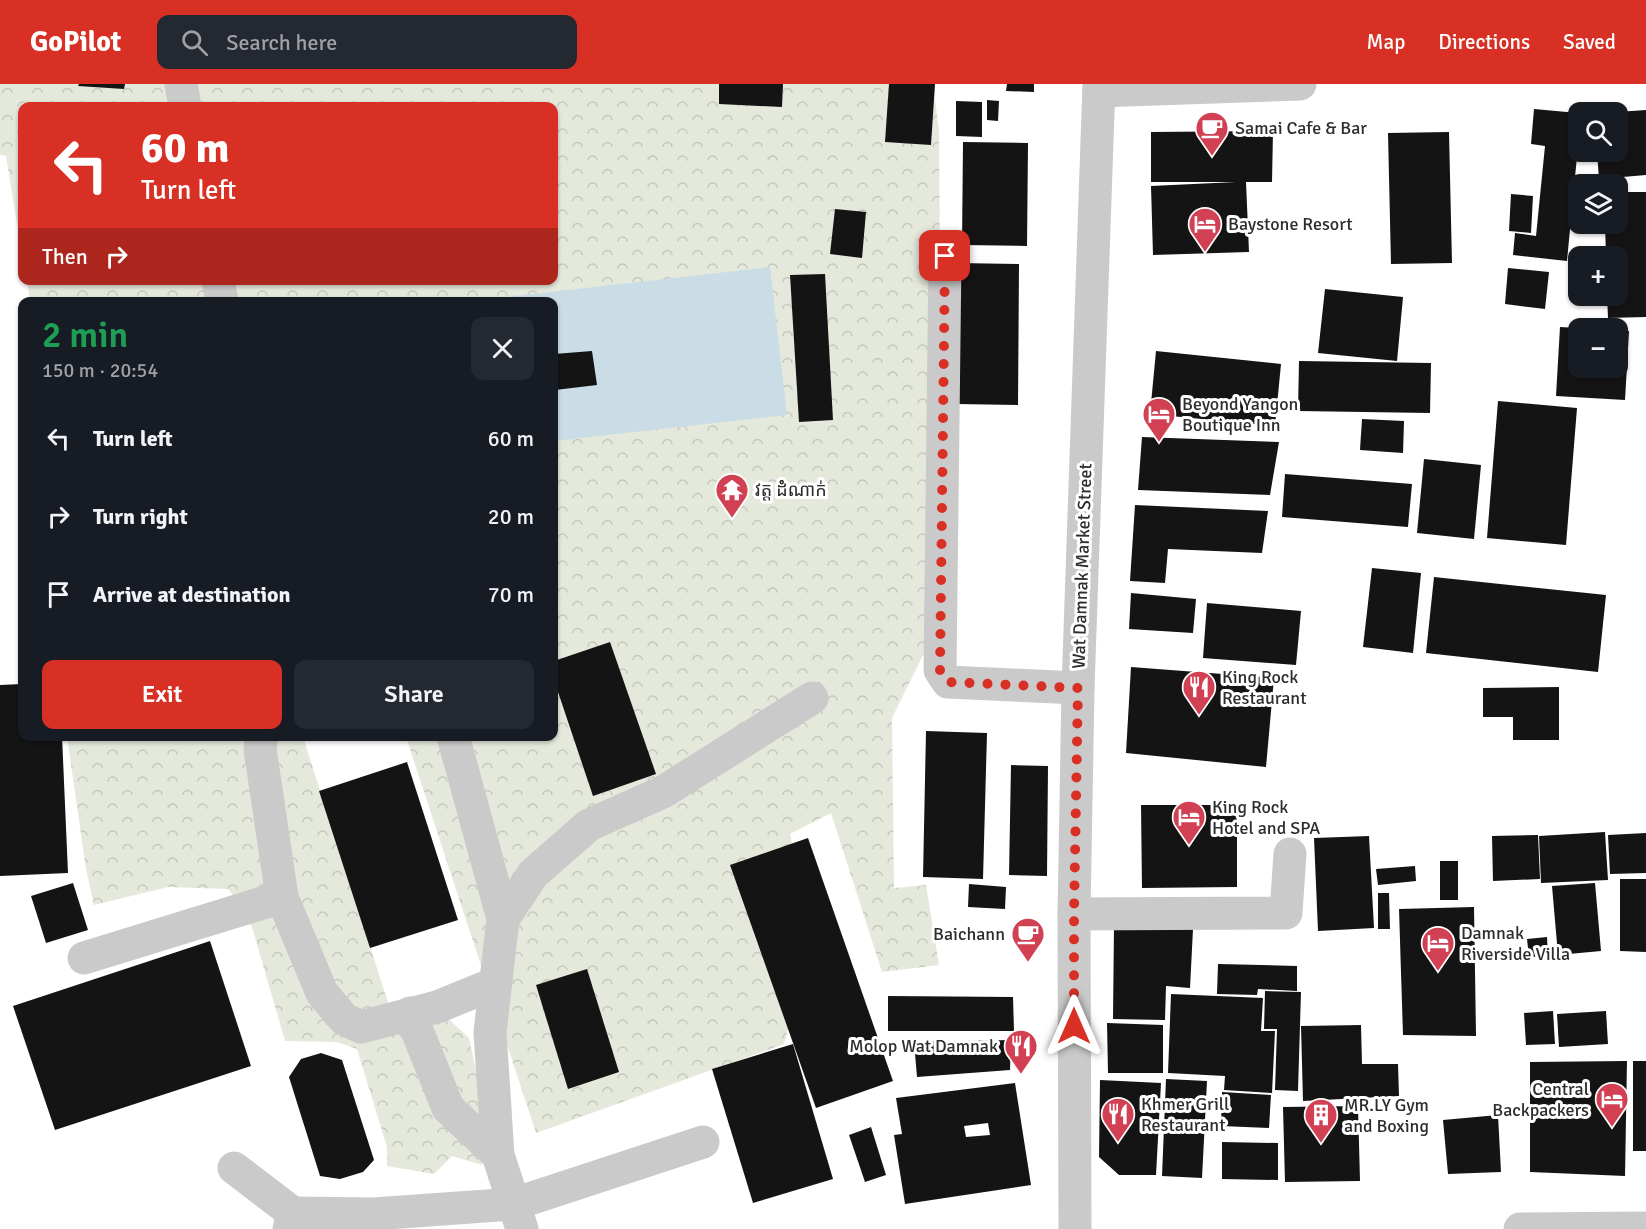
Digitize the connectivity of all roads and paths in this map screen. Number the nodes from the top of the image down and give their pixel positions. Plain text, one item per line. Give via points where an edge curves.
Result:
1 (181, 84) edge
2 (1300, 84) edge
3 (1099, 88) edge
4 (184, 102) edge
5 (945, 256) dead end
6 (1078, 688) junction
7 (812, 698) dead end
8 (261, 741) edge
9 (454, 741) edge
10 (1290, 854) dead end
11 (282, 897) junction
12 (1074, 914) junction
13 (503, 920) junction
14 (84, 958) dead end
15 (496, 983) junction
16 (410, 1014) junction
17 (703, 1142) dead end
18 (498, 1155) junction
19 (234, 1168) dead end
20 (518, 1216) edge
21 (291, 1221) edge
22 (1646, 1228) edge
23 (1075, 1229) edge
24 (1520, 1229) edge

1 - 4 street
2 - 3 street
3 - 6 street, Wat Damnak Market Street
5 - 6 street via 940,670 948,682
6 - 12 street, Wat Damnak Market Street
7 - 13 street via 663,792 589,825 533,874
8 - 11 street
9 - 13 street
10 - 12 street via 1286,914
11 - 14 street
11 - 16 street via 322,993 344,1019 361,1027
12 - 23 street, Wat Damnak Market Street
13 - 15 street
15 - 16 street
15 - 18 street via 490,1032
16 - 18 street via 448,1108
17 - 20 street
18 - 20 street
19 - 21 street
20 - 21 street via 374,1214
22 - 24 street

